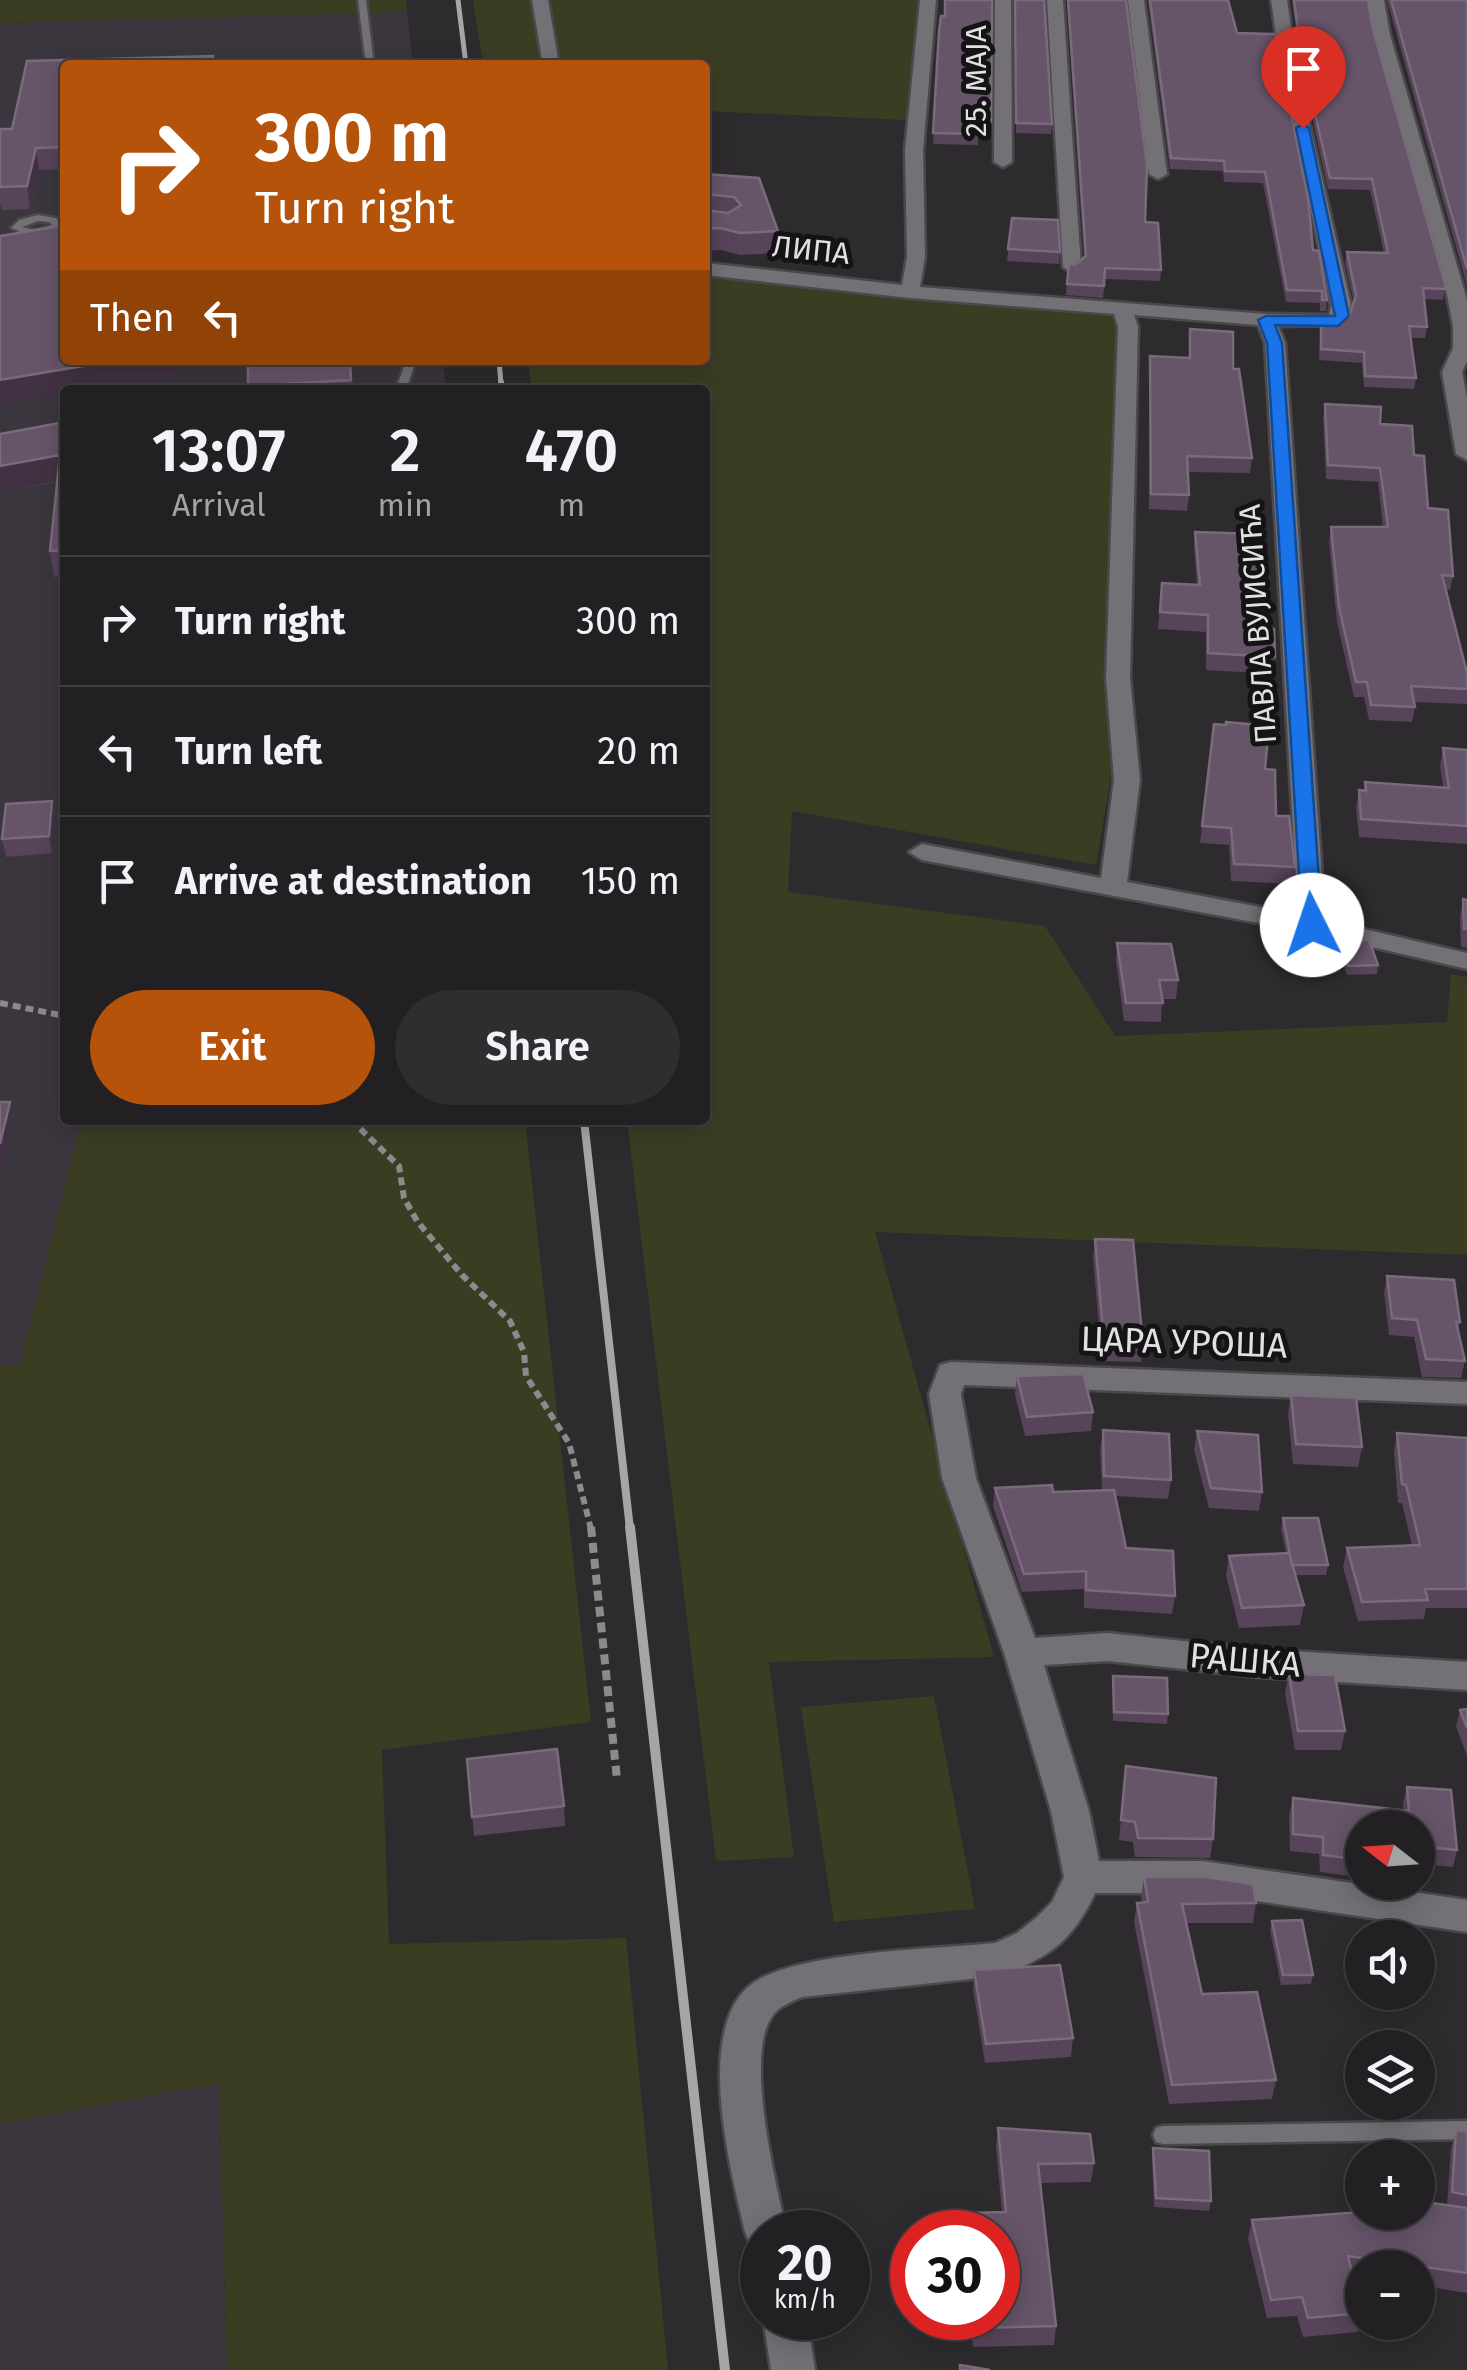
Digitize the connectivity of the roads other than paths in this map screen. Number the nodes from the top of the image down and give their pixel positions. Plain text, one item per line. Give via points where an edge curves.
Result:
1 (362, 0) edge
2 (540, 0) edge
3 (928, 0) edge
4 (1003, 0) edge
5 (1055, 0) edge
6 (1136, 0) edge
7 (1279, 0) edge
8 (1376, 0) edge
9 (369, 60) edge
10 (550, 60) edge
11 (1003, 162) dead end
12 (1158, 174) dead end
13 (18, 230) edge
14 (0, 232) edge
15 (1072, 268) edge
16 (710, 270) edge
17 (910, 292) junction
18 (1122, 308) junction
19 (1266, 320) junction
20 (1467, 454) edge
21 (922, 852) dead end
22 (1113, 888) junction
23 (1312, 925) junction
24 (1467, 961) edge
25 (1467, 1393) edge
26 (1022, 1653) junction
27 (1467, 1676) edge
28 (1083, 1877) junction
29 (1467, 1916) edge
30 (1467, 2130) edge
31 (1163, 2136) dead end
32 (762, 2210) edge
33 (788, 2340) edge
34 (792, 2370) edge

1 - 9 lane
2 - 10 street
3 - 17 street
4 - 11 street, 25. МАЈА
5 - 15 street
6 - 12 street
7 - 19 street, ЛИПА via 1342,316
8 - 20 street via 1463,326 1452,372
13 - 14 lane
16 - 17 street, ЛИПА
17 - 18 street, ЛИПА
18 - 19 street, ЛИПА
18 - 22 street via 1128,327 1118,678 1126,780
19 - 23 street, ПАВЛА ВУЈИСИЋА via 1275,343
21 - 22 street
22 - 23 street
23 - 24 street
25 - 26 street, ЦАРА УРОША via 951,1373 945,1394 959,1478
26 - 27 street, РАШКА via 1108,1647
26 - 28 street
28 - 29 street via 1203,1877
28 - 32 street via 1050,1930 998,1959 802,1980 757,2004 742,2052
30 - 31 lane
33 - 34 street

